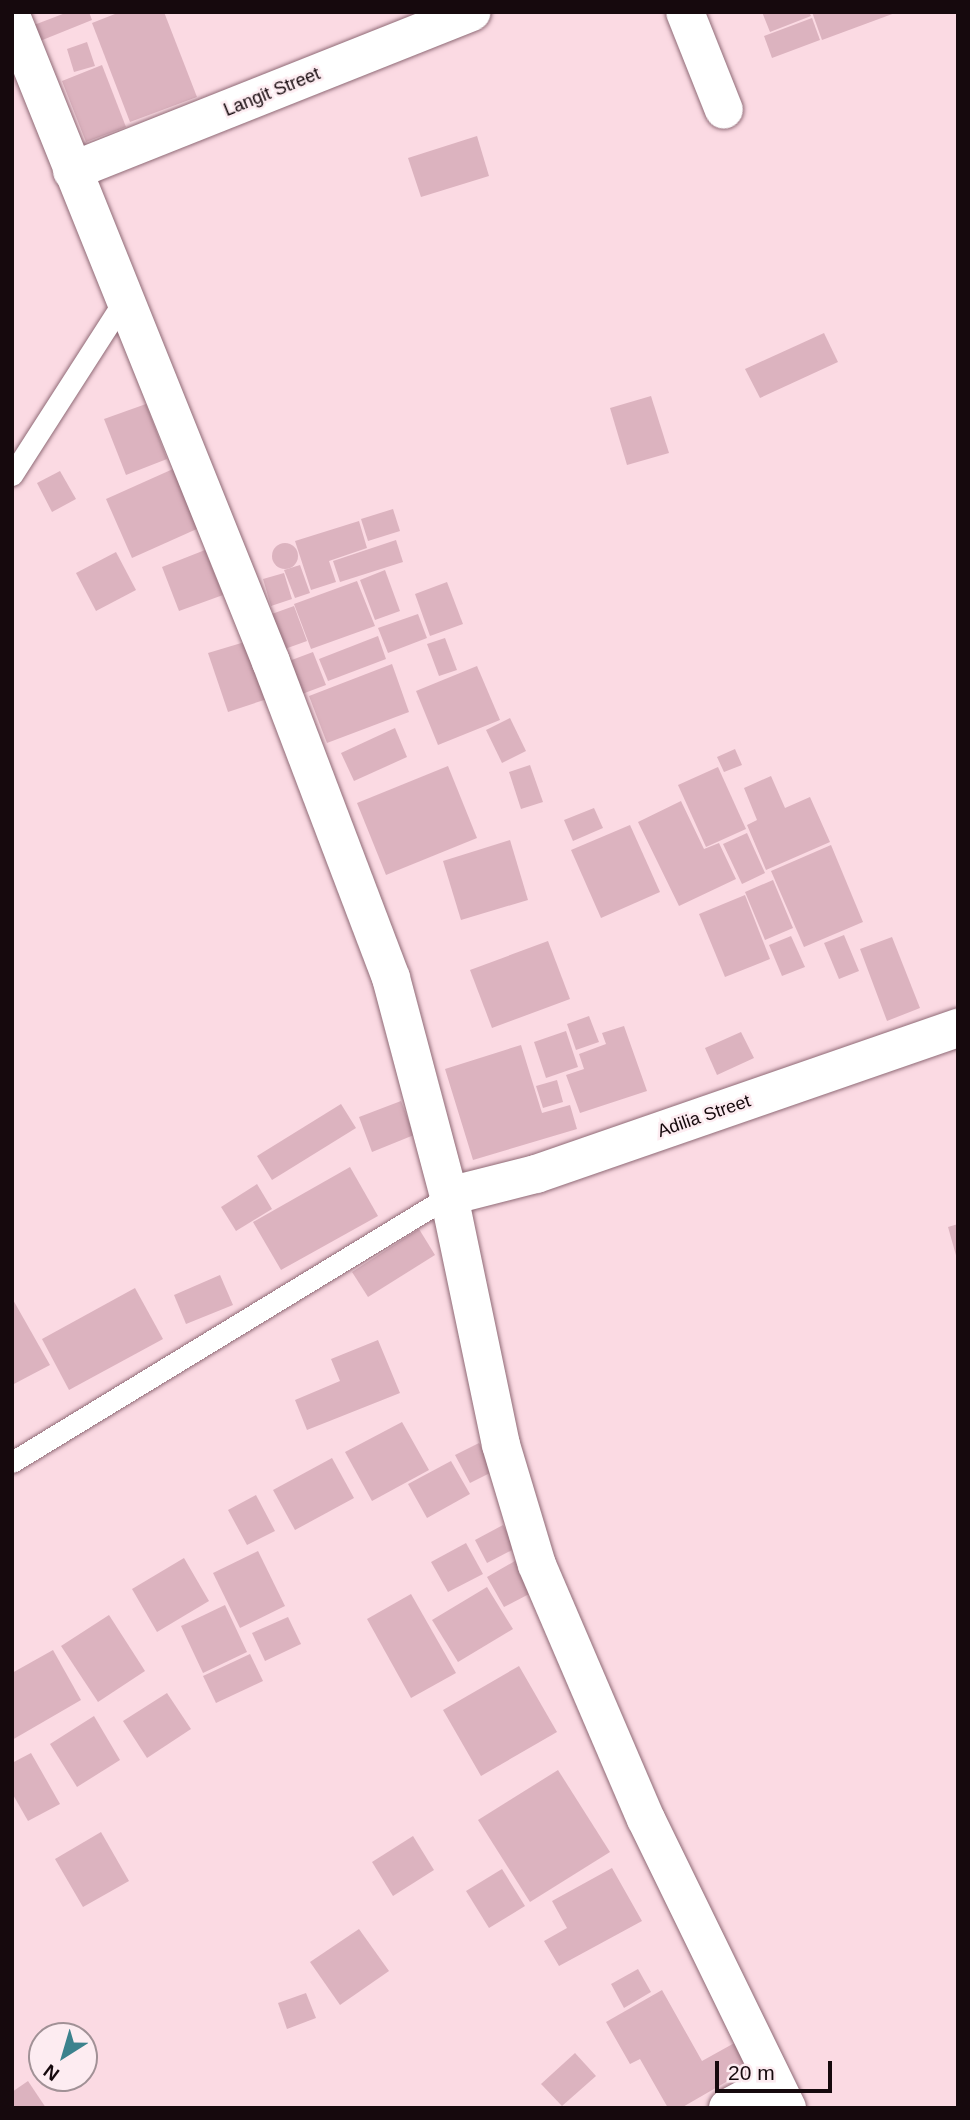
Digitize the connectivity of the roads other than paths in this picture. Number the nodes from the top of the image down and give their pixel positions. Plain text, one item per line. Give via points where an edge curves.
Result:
1 (471, 12) edge
2 (685, 12) edge
3 (12, 18) edge
4 (26, 100) edge
5 (724, 110) dead end
6 (72, 171) junction
7 (123, 302) junction
8 (12, 474) edge
9 (958, 1028) edge
10 (449, 1196) junction
11 (12, 1462) edge
12 (781, 2095) edge
13 (728, 2108) edge

1 - 6 street, Langit Street
2 - 5 street
3 - 4 street
4 - 6 street
6 - 7 street
7 - 8 lane
7 - 10 street via 206,498 391,978
9 - 10 street, Adilia Street via 536,1174
10 - 11 lane
10 - 12 street via 500,1445 537,1565 646,1819
12 - 13 street

